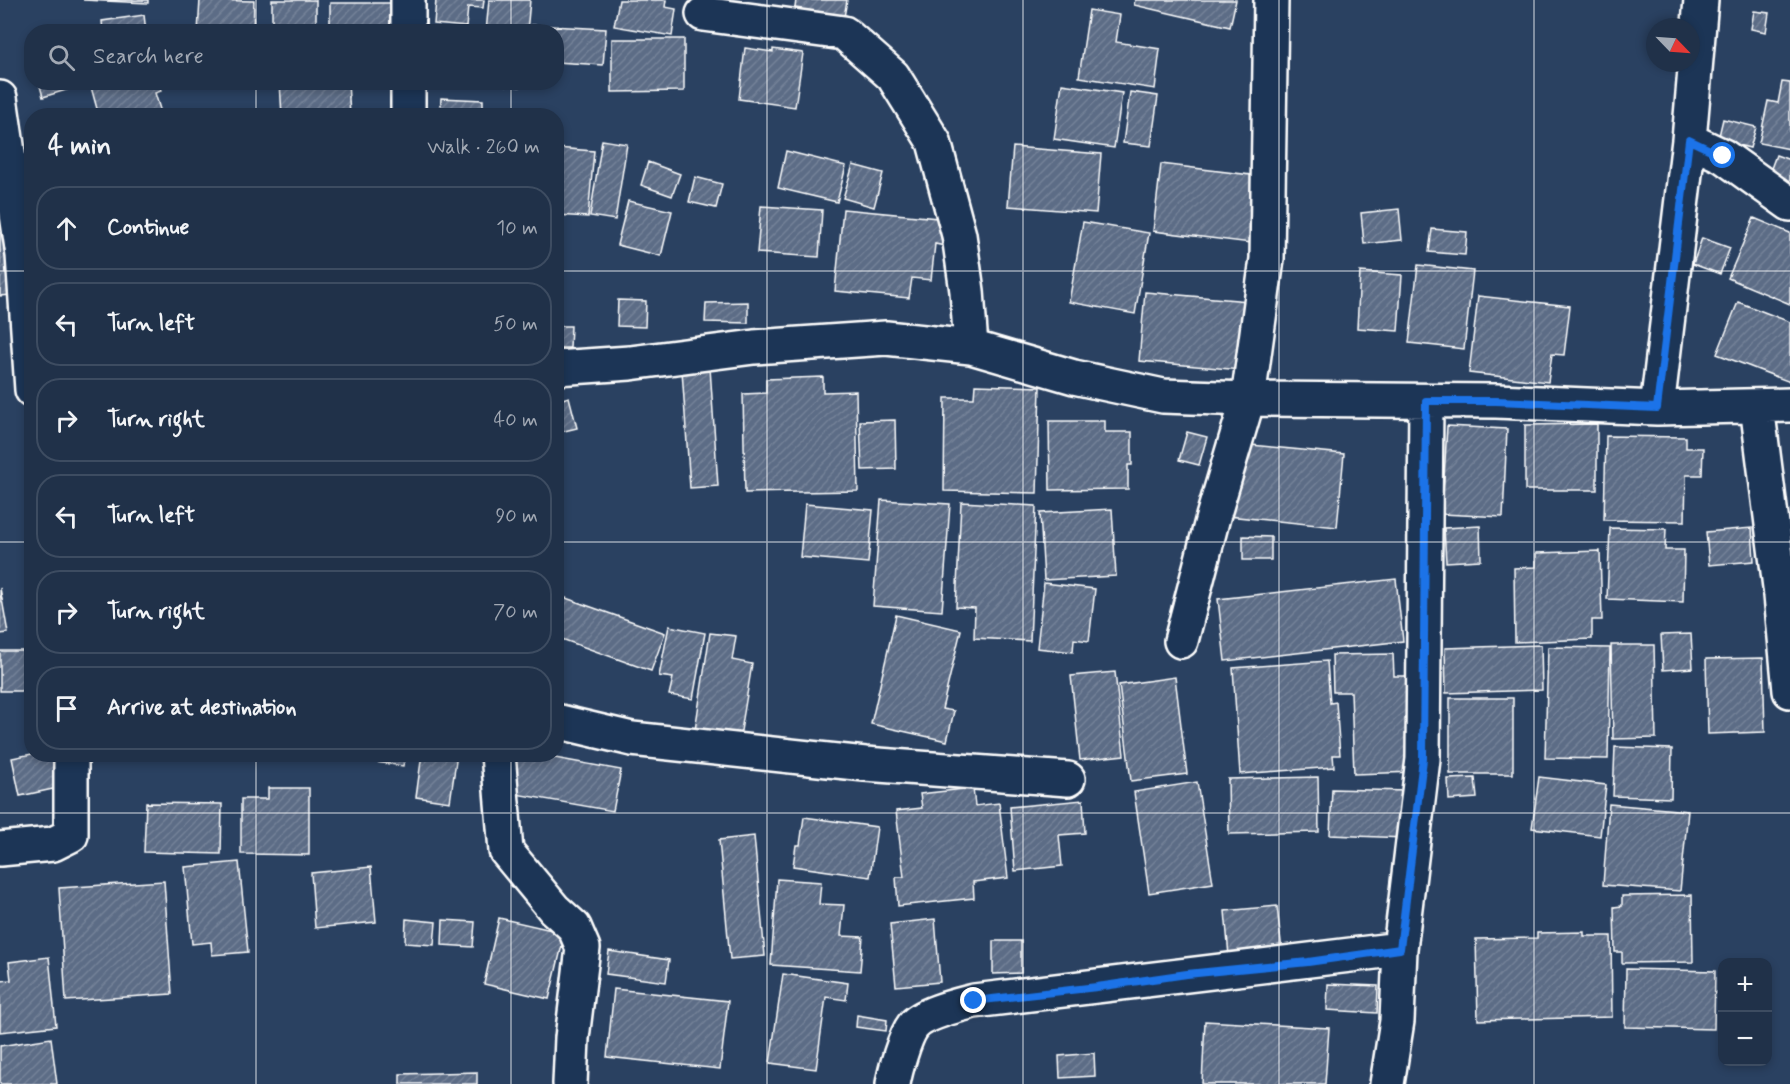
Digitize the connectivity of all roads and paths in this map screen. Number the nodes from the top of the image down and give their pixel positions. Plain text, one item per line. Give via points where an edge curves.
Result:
1 (408, 0) edge
2 (1271, 0) edge
3 (1701, 0) edge
4 (703, 14) dead end
5 (408, 24) edge
6 (408, 90) edge
7 (0, 98) edge
8 (408, 108) edge
9 (1689, 140) junction
10 (1790, 204) edge
11 (24, 270) edge
12 (971, 347) junction
13 (564, 367) edge
14 (1248, 399) junction
15 (1426, 401) junction
16 (1790, 405) edge
17 (1757, 406) junction
18 (1657, 408) junction
19 (1181, 641) dead end
20 (1790, 691) edge
21 (564, 723) edge
22 (71, 762) edge
23 (499, 762) edge
24 (1068, 779) dead end
25 (0, 849) edge
26 (1400, 949) junction
27 (570, 1084) edge
28 (893, 1084) edge
29 (1387, 1084) edge

1 - 5 street
2 - 14 street via 1267,259
3 - 9 street
4 - 12 street via 844,33 893,76 937,152 959,235
6 - 8 street
7 - 11 street
9 - 10 street via 1723,156
9 - 18 street
12 - 13 street via 886,339 744,348
12 - 14 street via 1074,377 1163,396
14 - 15 street
14 - 19 street
15 - 18 street
15 - 26 street via 1423,759
16 - 17 street
17 - 18 street
17 - 20 street
21 - 24 street via 632,739 865,764
22 - 25 street via 71,835 53,844
23 - 27 street via 506,851 574,927 583,948
26 - 28 street via 974,1001 941,1010 914,1025
26 - 29 street via 1397,1021

